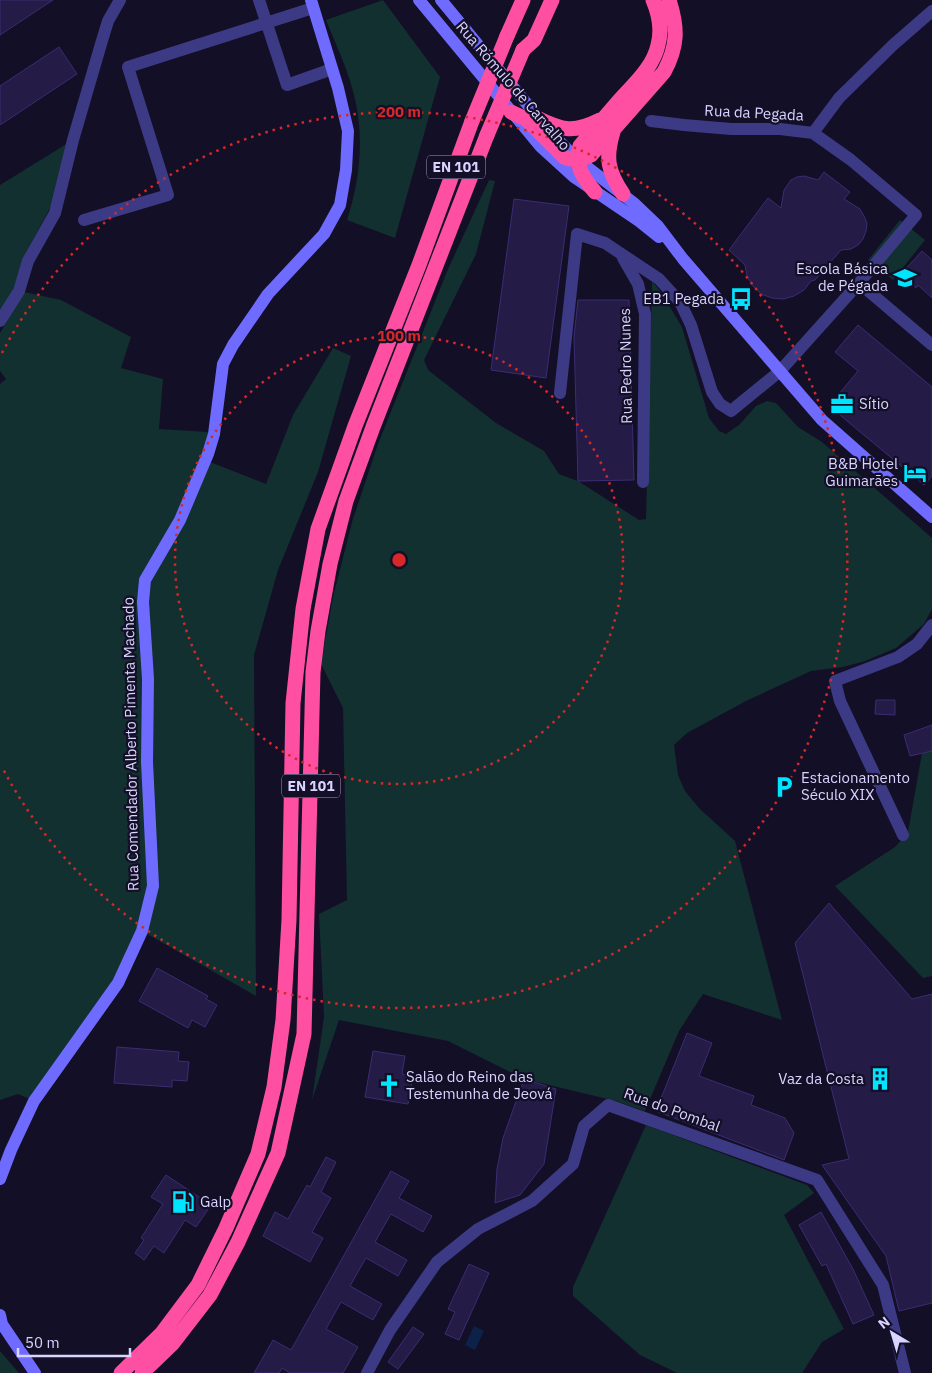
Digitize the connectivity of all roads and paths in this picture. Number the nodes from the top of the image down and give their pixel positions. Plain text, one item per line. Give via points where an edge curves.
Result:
1 (120, 0) edge
2 (259, 0) edge
3 (419, 0) edge
4 (441, 0) edge
5 (511, 0) edge
6 (523, 0) edge
7 (542, 0) edge
8 (552, 0) edge
9 (653, 0) edge
10 (669, 0) edge
11 (312, 4) edge
12 (932, 11) edge
13 (266, 23) junction
14 (506, 36) junction
15 (522, 50) junction
16 (332, 69) junction
17 (511, 112) junction
18 (537, 118) junction
19 (651, 121) dead end
20 (609, 124) junction
21 (813, 133) junction
22 (578, 160) junction
23 (595, 192) junction
24 (623, 194) junction
25 (84, 220) dead end
26 (620, 254) junction
27 (683, 259) junction
28 (859, 283) junction
29 (0, 321) edge
30 (932, 345) edge
31 (780, 371) junction
32 (560, 393) dead end
33 (643, 482) dead end
34 (932, 517) edge
35 (932, 625) edge
36 (903, 835) dead end
37 (0, 1179) edge
38 (0, 1315) edge
39 (32, 1370) edge
40 (121, 1373) edge
41 (142, 1373) edge
42 (367, 1373) edge
43 (905, 1373) edge

1 - 29 street via 108,21 55,213 28,261 19,291
2 - 13 street
3 - 17 street, Rua Rómulo de Carvalho
4 - 18 street, Rua Rómulo de Carvalho
5 - 14 highway via 503,22
6 - 14 highway, EN 101
7 - 15 highway, EN 101
8 - 15 highway via 534,40
9 - 20 highway via 660,27 658,45 653,59
10 - 20 highway via 676,30 671,59 664,72
11 - 13 street
11 - 16 street, Rua Comendador Alberto Pimenta Machado
12 - 21 street via 839,98
13 - 16 street via 287,85
13 - 25 street via 128,67 168,195
14 - 40 highway, EN 101, bridge via 318,529 303,609 293,703 289,920 283,1020 274,1087 258,1154 198,1284 162,1333
15 - 41 highway, EN 101, bridge via 357,469 330,564 313,672 304,1034 278,1153 210,1295 173,1343
16 - 37 street, Rua Comendador Alberto Pimenta Machado via 348,130 340,205 324,234 268,294 232,344 223,364 214,434 208,454 180,520 145,580 147,762 153,886 142,931 118,983 34,1101
17 - 22 highway via 526,119 564,158
17 - 23 street, Rua Rómulo de Carvalho via 553,159
18 - 20 highway via 560,129 572,130
18 - 22 street, Rua Rómulo de Carvalho
19 - 21 street, Rua da Pegada
20 - 22 highway via 591,155
20 - 24 highway via 608,162
21 - 28 street, Rua da Pegada via 851,160 916,215
22 - 23 highway via 584,179
22 - 24 street, Rua Rómulo de Carvalho
23 - 27 street, Rua Rómulo de Carvalho via 639,220
24 - 27 street, Rua Rómulo de Carvalho via 647,214
26 - 31 street via 659,279 680,302 691,325 712,392 720,404 731,411
26 - 32 street via 604,243 576,234
26 - 33 street, Rua Pedro Nunes via 638,284 645,314
27 - 31 street, Rua Rómulo de Carvalho
28 - 30 street
28 - 31 street
31 - 34 street, Rua Rómulo de Carvalho via 822,420
35 - 36 street via 917,644 898,657 835,681 840,701
38 - 39 street via 2,1324
42 - 43 street, Rua do Pombal via 390,1330 437,1262 478,1229 532,1201 573,1164 584,1126 608,1104 817,1180 883,1285

